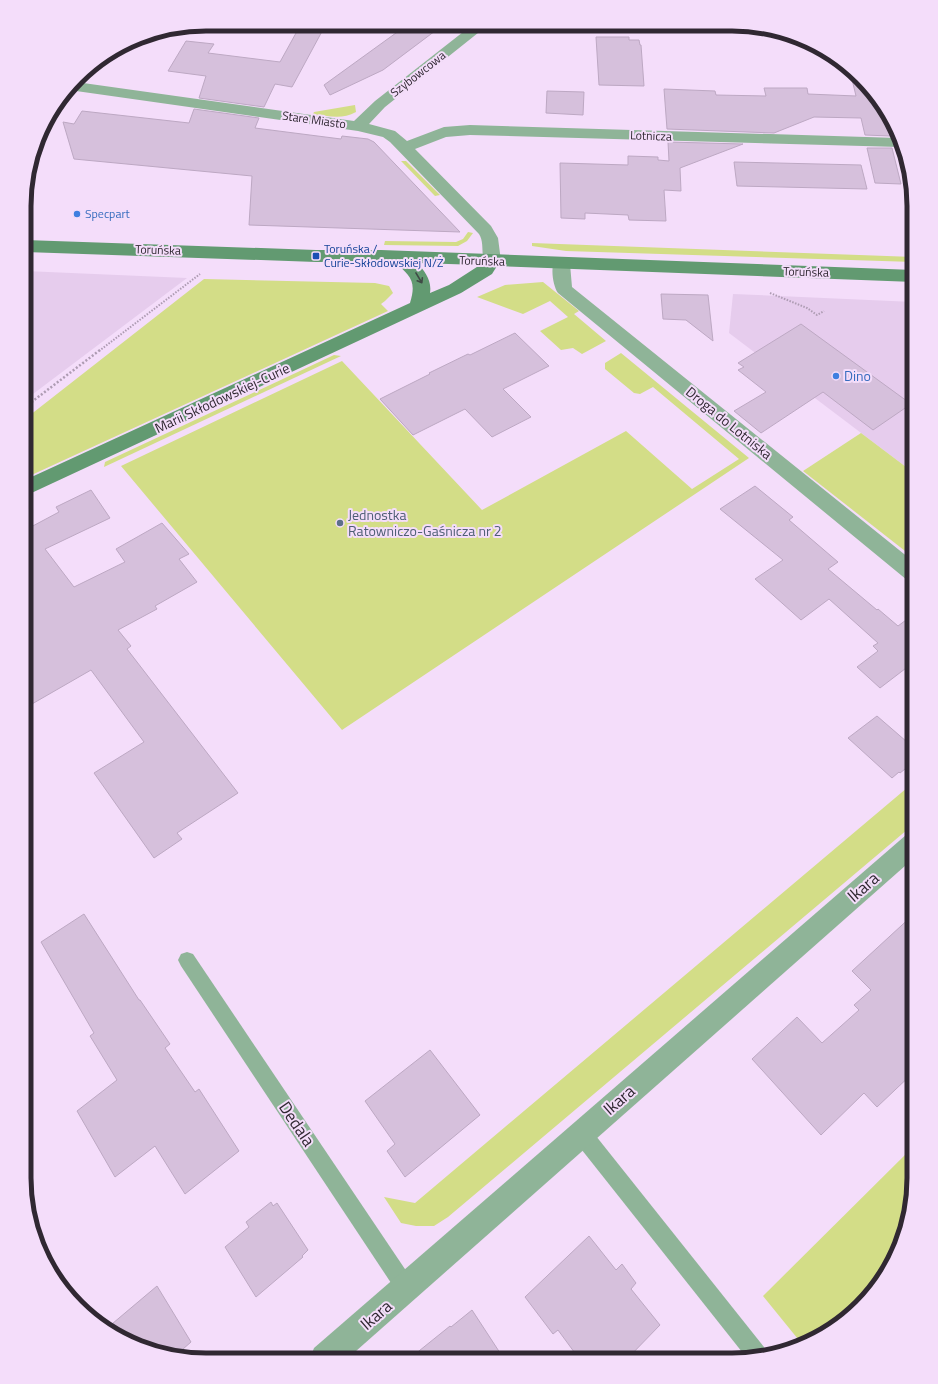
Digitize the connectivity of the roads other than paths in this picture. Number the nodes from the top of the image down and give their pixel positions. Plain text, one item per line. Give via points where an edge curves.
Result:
1 (473, 31) edge
2 (78, 87) edge
3 (358, 126) junction
4 (895, 143) edge
5 (405, 147) junction
6 (31, 246) edge
7 (399, 257) junction
8 (492, 261) junction
9 (561, 264) junction
10 (907, 276) edge
11 (418, 306) junction
12 (31, 486) edge
13 (907, 568) edge
14 (907, 849) edge
15 (187, 960) dead end
16 (582, 1133) junction
17 (406, 1288) junction
18 (755, 1352) edge
19 (332, 1353) edge

1 - 3 street, Szybowcowa via 380,104
2 - 3 street, Stare Miasto
3 - 5 street, Stare Miasto via 389,134
4 - 5 street, Lotnicza via 470,130 444,132
5 - 8 street, Stare Miasto via 485,230 490,238
6 - 7 main road, Toruńska
7 - 8 main road, Toruńska
7 -> 11 main road via 415,271 423,284 424,289
8 - 9 main road, Toruńska
8 - 11 main road, Marii Skłodowskiej-Curie via 486,270 467,282
9 - 10 main road, Toruńska
9 - 13 street, Droga do Lotniska via 564,290
11 - 12 main road, Marii Skłodowskiej-Curie
14 - 16 street, Ikara
15 - 17 lane, Dedala
16 - 17 street, Ikara
16 - 18 lane
17 - 19 street, Ikara

